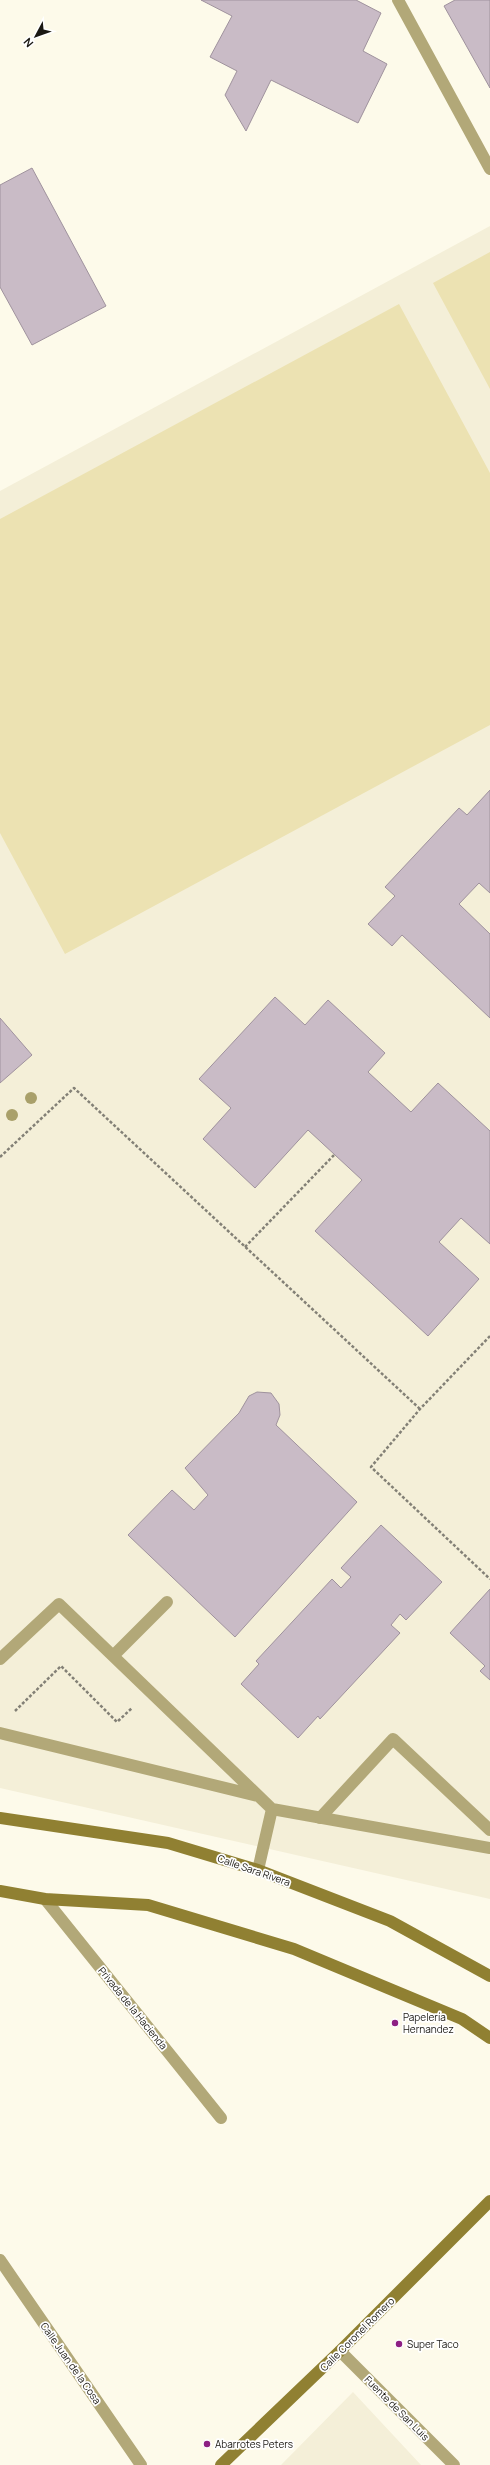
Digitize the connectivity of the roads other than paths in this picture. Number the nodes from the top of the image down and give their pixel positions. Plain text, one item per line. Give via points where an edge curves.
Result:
1 (398, 0) edge
2 (490, 169) edge
3 (167, 1602) dead end
4 (113, 1656) junction
5 (0, 1660) edge
6 (0, 1733) edge
7 (259, 1797) junction
8 (272, 1809) junction
9 (0, 1818) edge
10 (320, 1818) junction
11 (490, 1830) edge
12 (490, 1848) edge
13 (258, 1870) junction
14 (0, 1891) edge
15 (45, 1899) junction
16 (490, 1976) edge
17 (490, 2038) edge
18 (221, 2118) dead end
19 (490, 2201) edge
20 (0, 2260) edge
21 (340, 2351) junction
22 (141, 2465) edge
23 (221, 2465) edge
24 (454, 2465) edge

1 - 2 street
3 - 4 street
4 - 5 street via 59,1604
4 - 7 street
6 - 7 street
7 - 8 street
8 - 10 street
8 - 13 street
9 - 13 street, Calle Sara Rivera via 168,1843
10 - 11 street via 393,1739
10 - 12 street
13 - 16 street, Calle Sara Rivera via 390,1921
14 - 15 street
15 - 17 street via 148,1905 294,1948 462,2019
15 - 18 street, Privada de la Hacienda
19 - 21 street, Calle Coronel Romero
20 - 22 street, Calle Juan de la Cosa
21 - 23 street, Calle Coronel Romero
21 - 24 street, Fuente de San Luis

